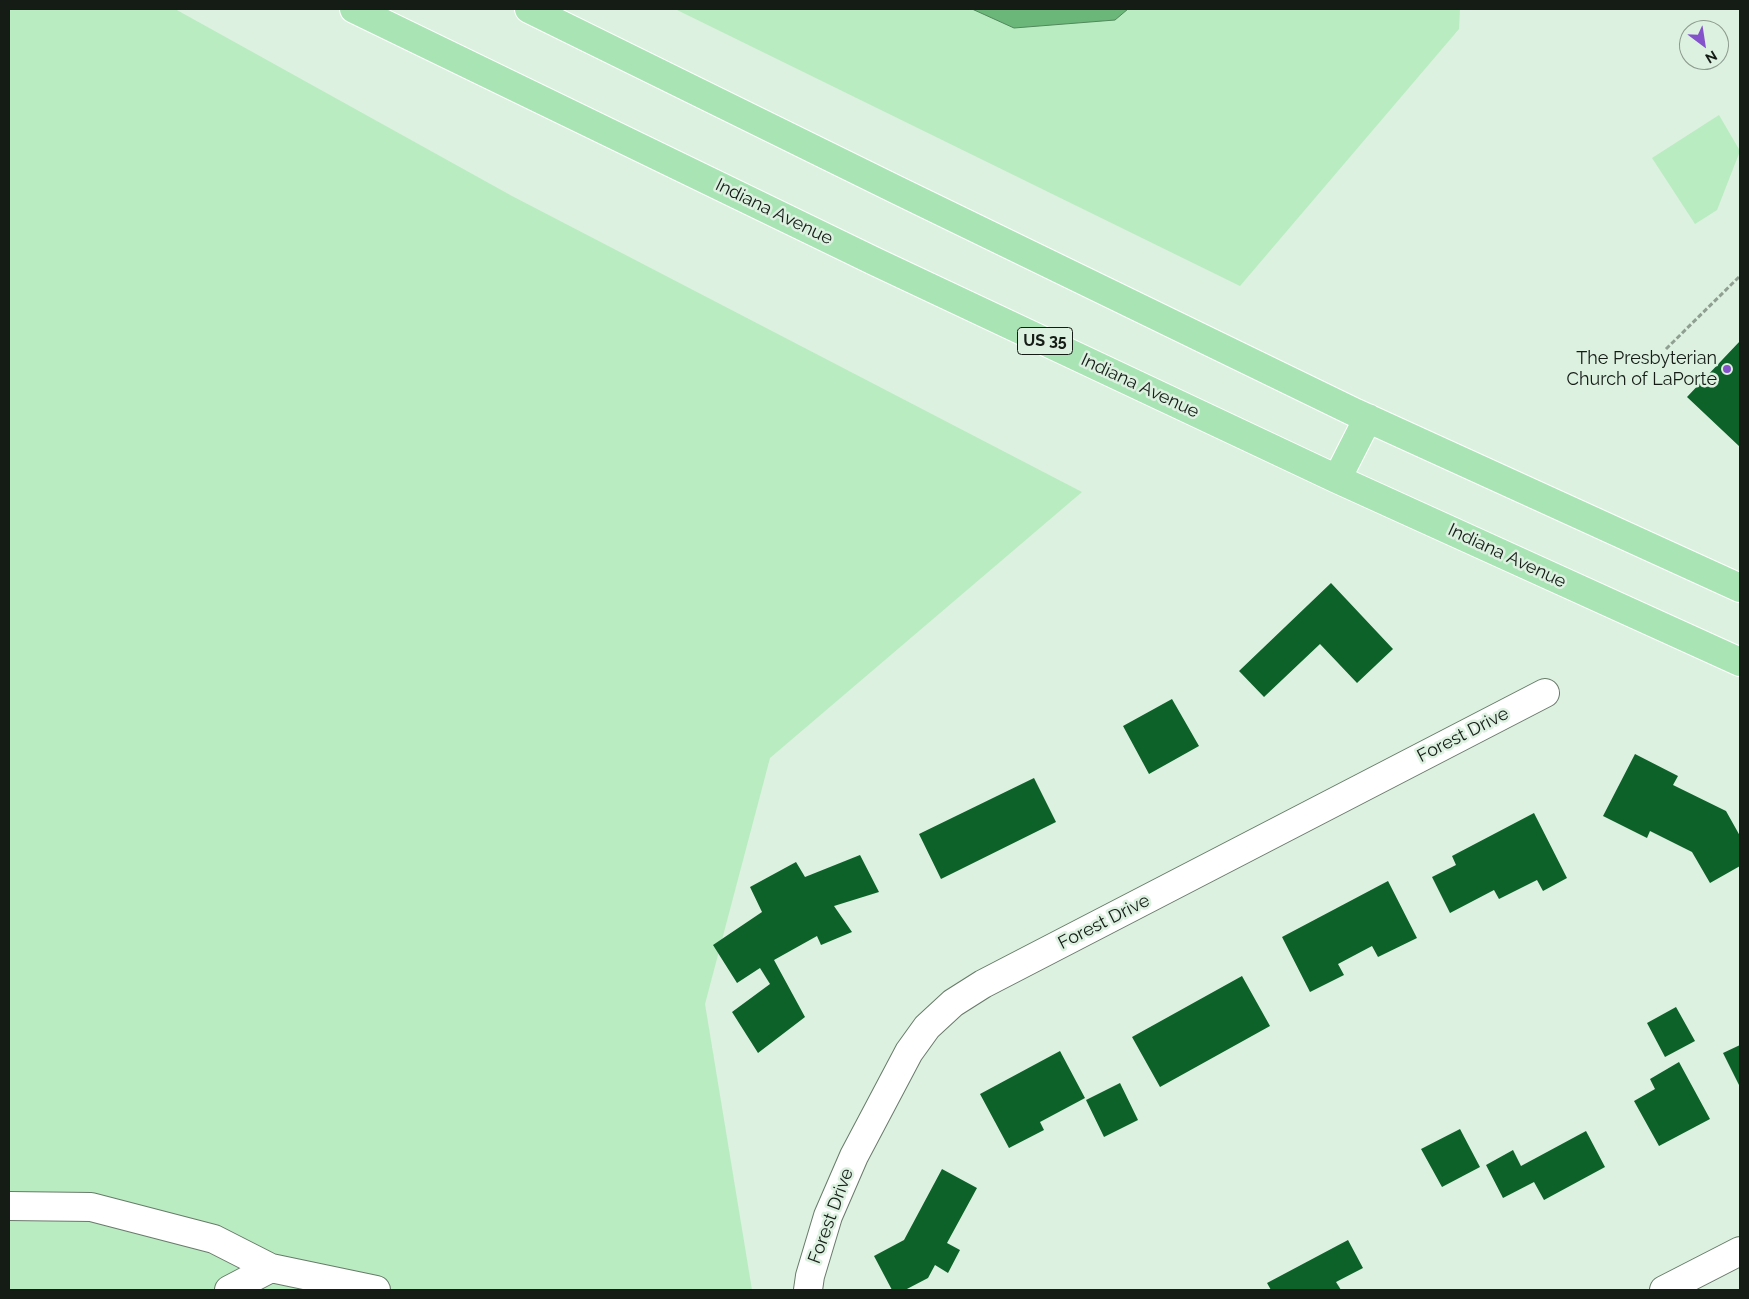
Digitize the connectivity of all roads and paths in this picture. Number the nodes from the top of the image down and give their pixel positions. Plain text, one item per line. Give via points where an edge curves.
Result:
1 (354, 9) edge
2 (529, 9) edge
3 (1740, 276) edge
4 (1666, 349) dead end
5 (1368, 418) junction
6 (1337, 479) junction
7 (1740, 588) edge
8 (1740, 662) edge
9 (1546, 692) dead end
10 (9, 1206) edge
11 (1740, 1252) edge
12 (271, 1268) junction
13 (229, 1290) edge
14 (376, 1290) edge
15 (808, 1290) edge
16 (1664, 1290) edge

1 - 6 main road, Indiana Avenue / US 35 via 876,262
2 - 5 main road
3 - 4 path
5 - 6 main road
5 - 7 main road
6 - 8 main road, Indiana Avenue / US 35
9 - 15 street, Forest Drive via 983,984 953,1003 928,1027 909,1052 854,1156 828,1216
10 - 12 street via 91,1207 214,1239
11 - 16 street
12 - 13 street
12 - 14 street

